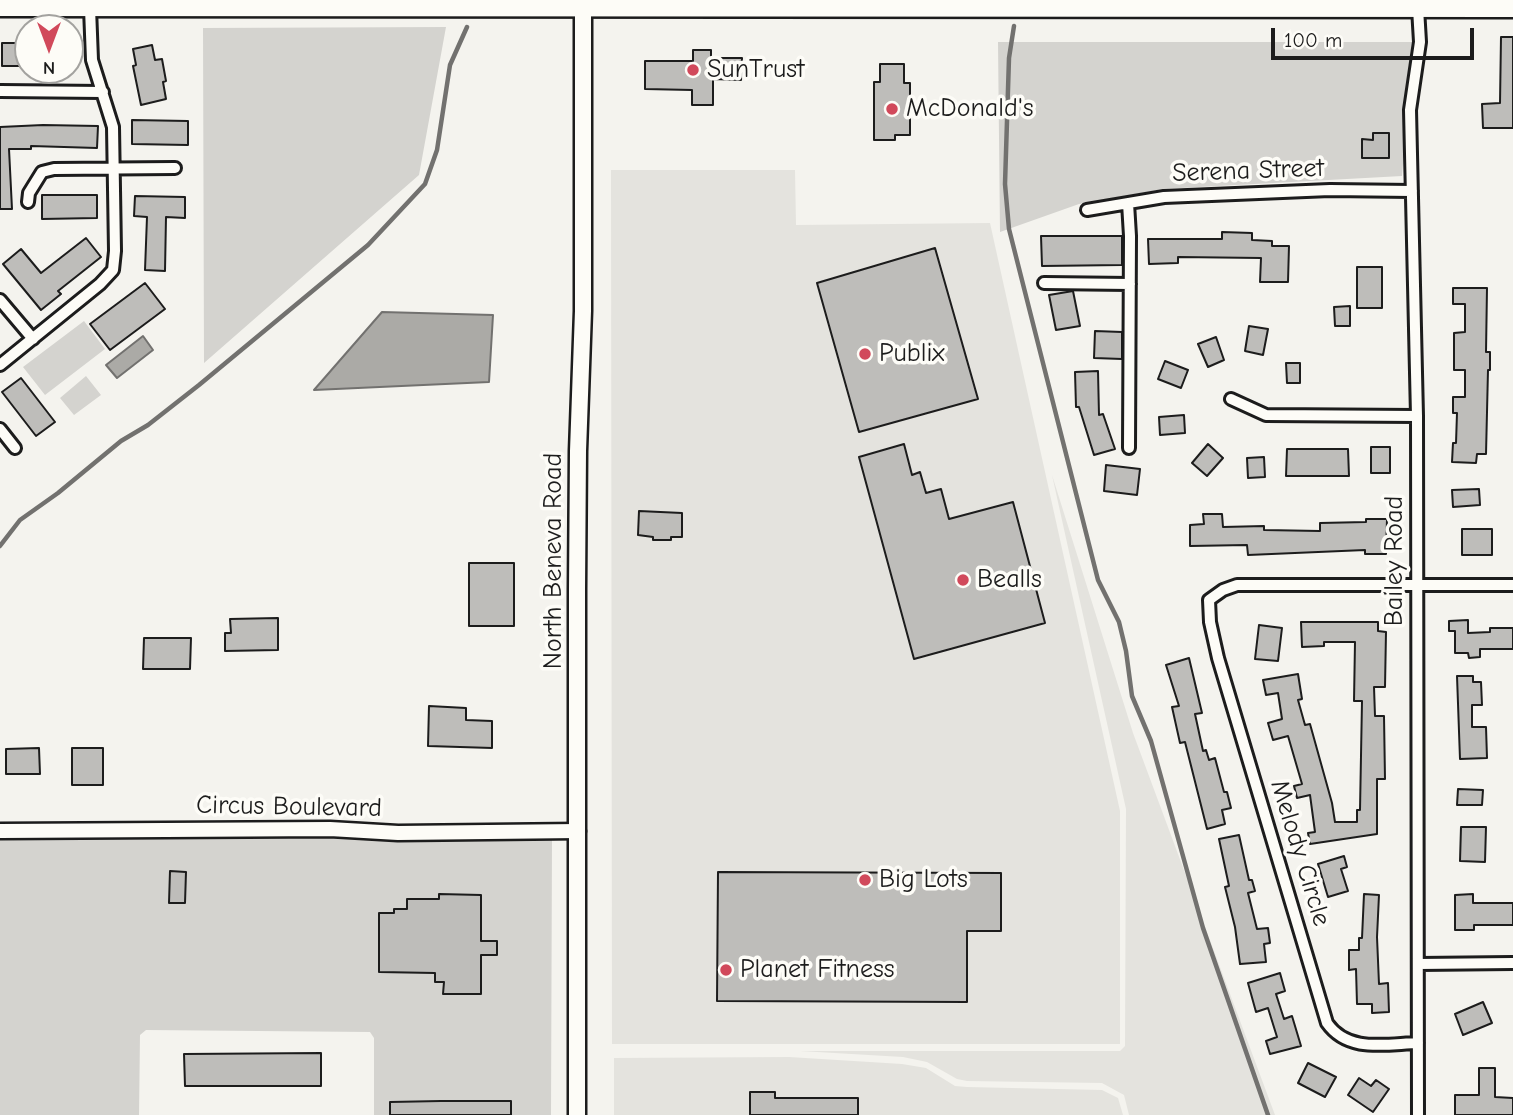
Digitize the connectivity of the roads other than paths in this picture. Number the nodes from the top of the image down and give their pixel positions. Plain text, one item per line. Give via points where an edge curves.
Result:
1 (7, 0) edge
2 (1240, 0) edge
3 (1435, 0) edge
4 (97, 4) edge
5 (583, 4) edge
6 (980, 4) edge
7 (0, 5) edge
8 (1418, 8) junction
9 (1513, 8) edge
10 (1222, 10) junction
11 (0, 91) edge
12 (103, 92) junction
13 (114, 167) junction
14 (175, 168) dead end
15 (1412, 191) junction
16 (28, 202) dead end
17 (1128, 203) junction
18 (1087, 210) dead end
19 (1044, 283) dead end
20 (1130, 284) junction
21 (0, 300) edge
22 (33, 339) junction
23 (0, 365) edge
24 (1231, 399) dead end
25 (1417, 416) junction
26 (0, 429) edge
27 (15, 448) dead end
28 (1129, 449) dead end
29 (1418, 585) junction
30 (1513, 585) edge
31 (0, 831) edge
32 (578, 831) junction
33 (1513, 963) edge
34 (1419, 964) junction
35 (1418, 1043) junction
36 (577, 1115) edge
37 (1418, 1115) edge

1 - 7 main road
2 - 10 main road
3 - 8 main road
4 - 5 main road
4 - 7 main road
4 - 12 street via 92,60
5 - 6 main road
5 - 32 main road, North Beneva Road
6 - 10 main road
8 - 9 main road
8 - 10 main road
8 - 15 street, Bailey Road via 1420,42 1410,110
11 - 12 street
12 - 13 street via 113,127
13 - 14 street
13 - 16 street via 41,172
13 - 22 street via 113,270
15 - 17 street, Serena Street via 1164,197
15 - 25 street, Bailey Road
17 - 18 street, Serena Street
17 - 20 street
19 - 20 street
20 - 28 street
21 - 22 street
22 - 23 street
24 - 25 street via 1266,415
25 - 29 street, Bailey Road
26 - 27 street
29 - 30 street
29 - 34 street, Bailey Road
29 - 35 street, Melody Circle via 1237,585 1209,600 1218,658 1327,1023 1334,1033 1353,1043
31 - 32 street, Circus Boulevard
32 - 36 main road, North Beneva Road
33 - 34 street
34 - 35 street, Bailey Road
35 - 37 street, Bailey Road

